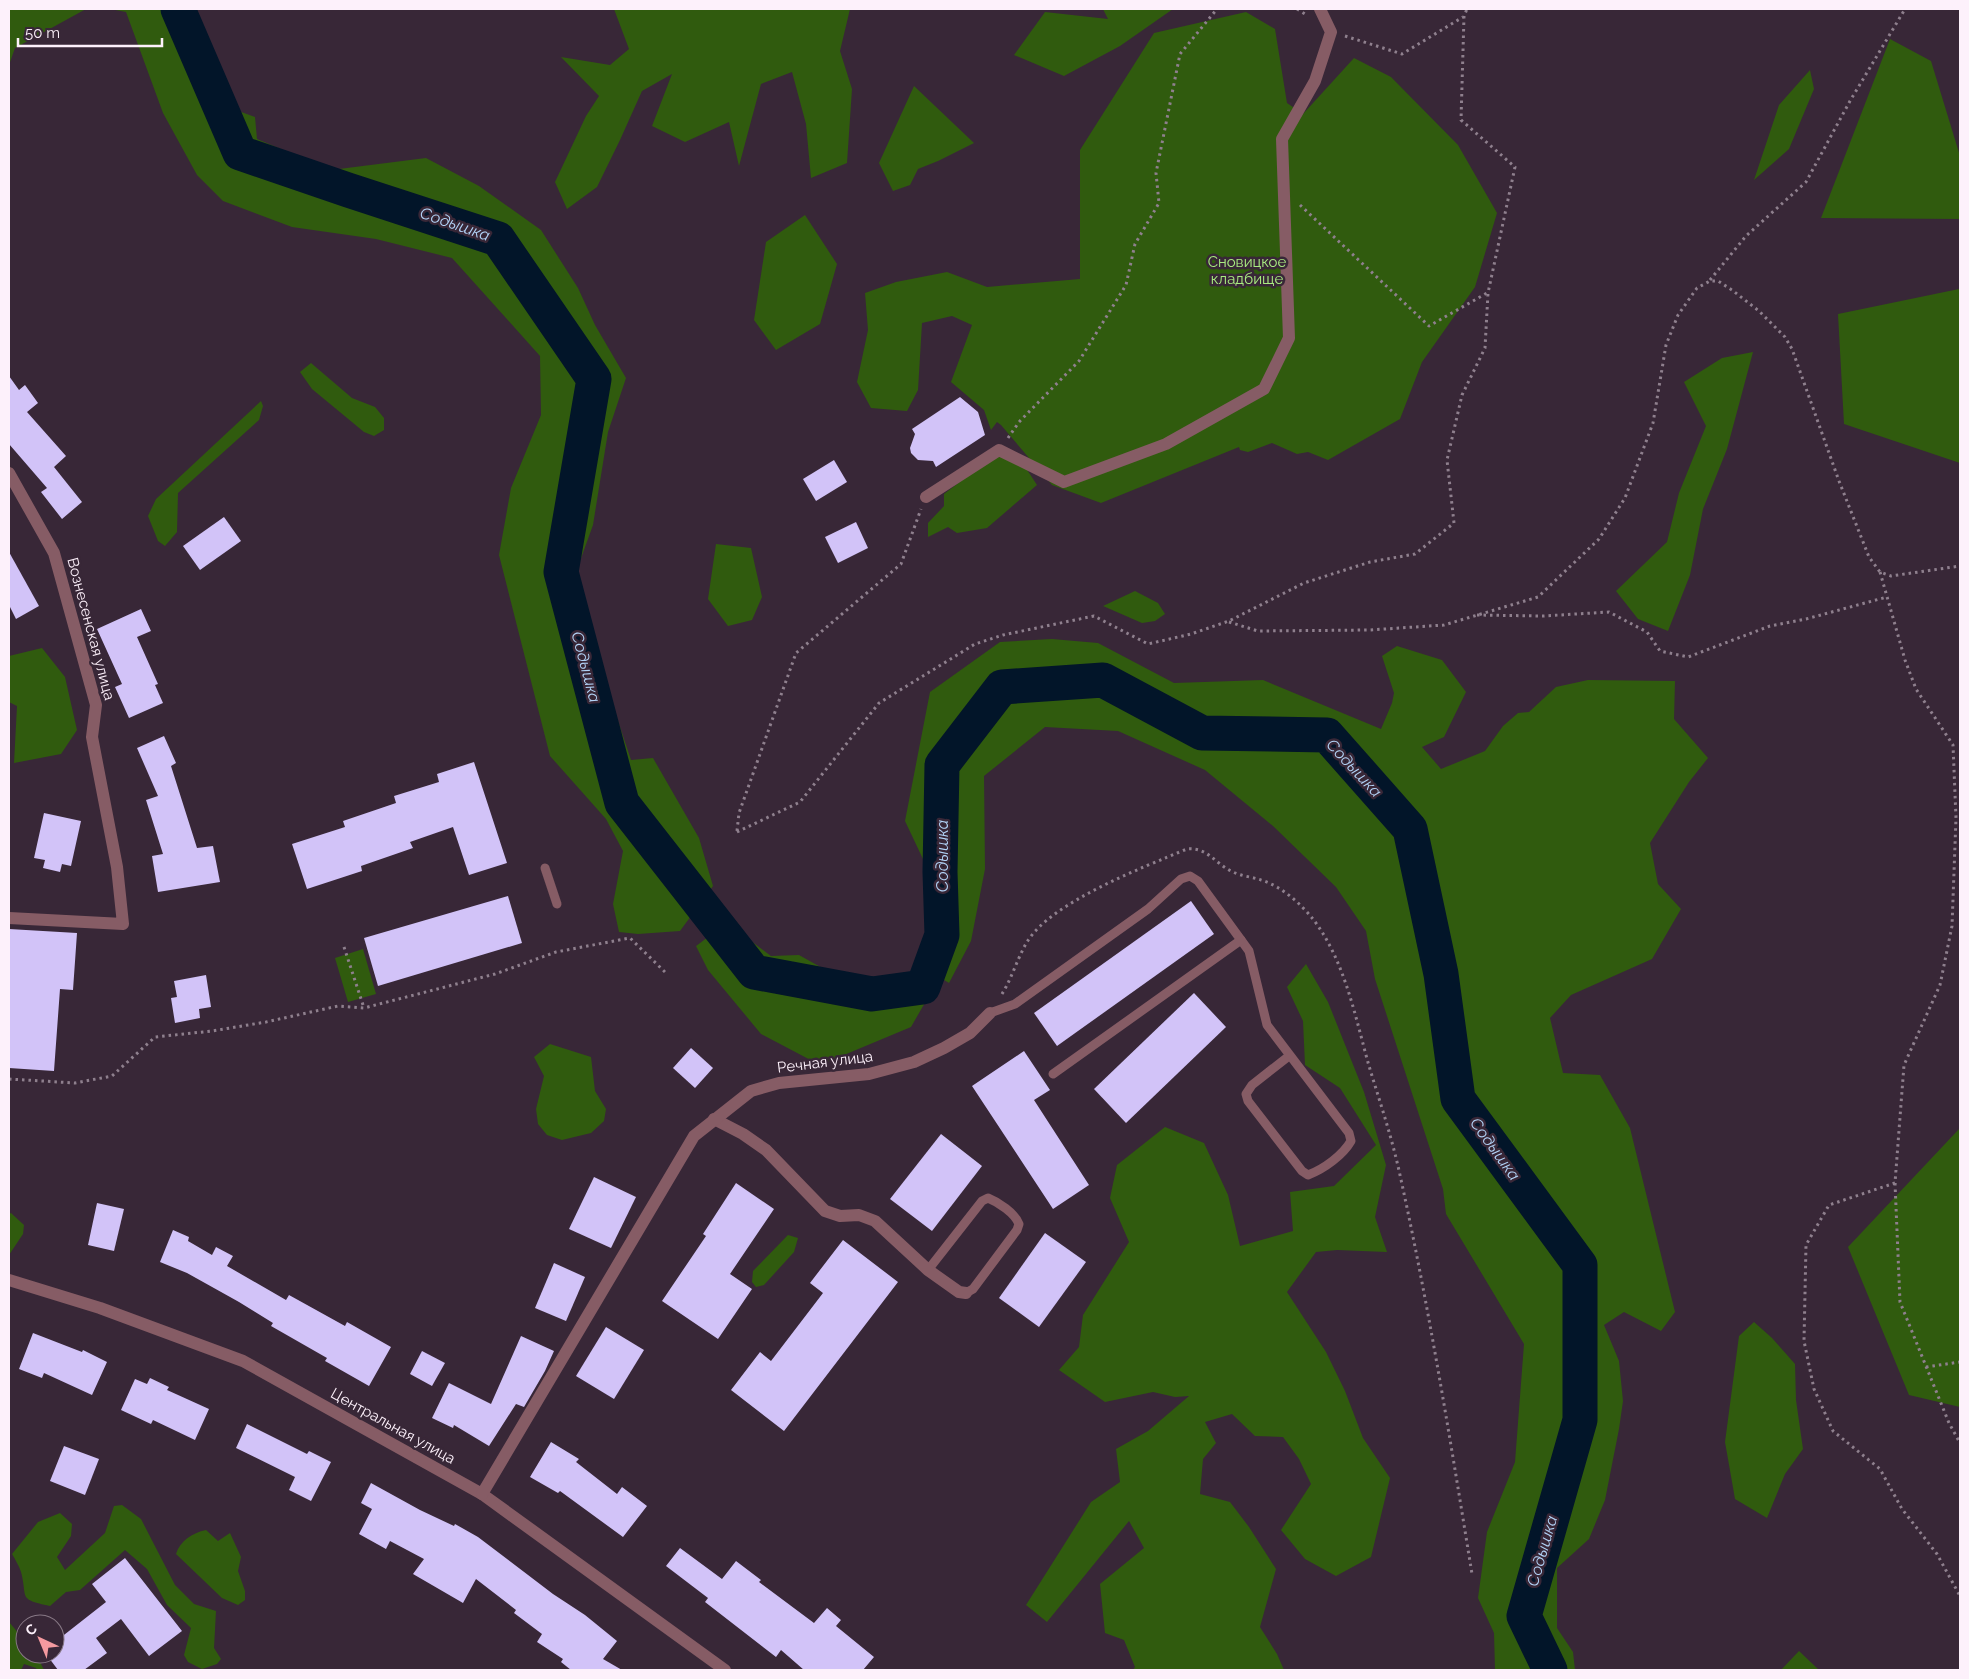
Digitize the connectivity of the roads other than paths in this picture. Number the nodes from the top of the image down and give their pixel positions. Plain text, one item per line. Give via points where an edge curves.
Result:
1 (1320, 9) edge
2 (9, 473) edge
3 (926, 497) road end
4 (545, 868) dead end
5 (557, 904) dead end
6 (9, 918) edge
7 (1241, 940) junction
8 (990, 1014) joint
9 (1289, 1056) junction
10 (1053, 1074) dead end
11 (714, 1119) junction
12 (928, 1270) junction
13 (9, 1280) edge
14 (966, 1293) joint
15 (482, 1494) junction
16 (725, 1670) edge

1 - 3 street via 1331,32 1315,81 1282,139 1289,338 1264,389 1166,444 1064,482 1000,450
2 - 6 street, Вознесенская улица via 54,552 96,705 92,737 117,867 123,924
4 - 5 lane
7 - 8 lane via 1198,880 1190,876 1015,1004
7 - 9 lane via 1249,951 1267,1025
7 - 10 lane
8 - 11 street, Речная улица via 970,1034 914,1062 869,1074 779,1083 751,1091
9 - 9 lane via 1349,1133 1351,1140 1317,1172 1308,1175 1248,1101 1246,1094 1252,1085
11 - 12 street via 766,1150 825,1211 840,1216 859,1215 875,1221
11 - 15 street, Речная улица via 694,1136
12 - 14 street via 959,1292
12 - 14 lane via 982,1201 994,1200 1019,1224 973,1290
13 - 15 street, Центральная улица via 100,1308 243,1361
15 - 16 street, Центральная улица

